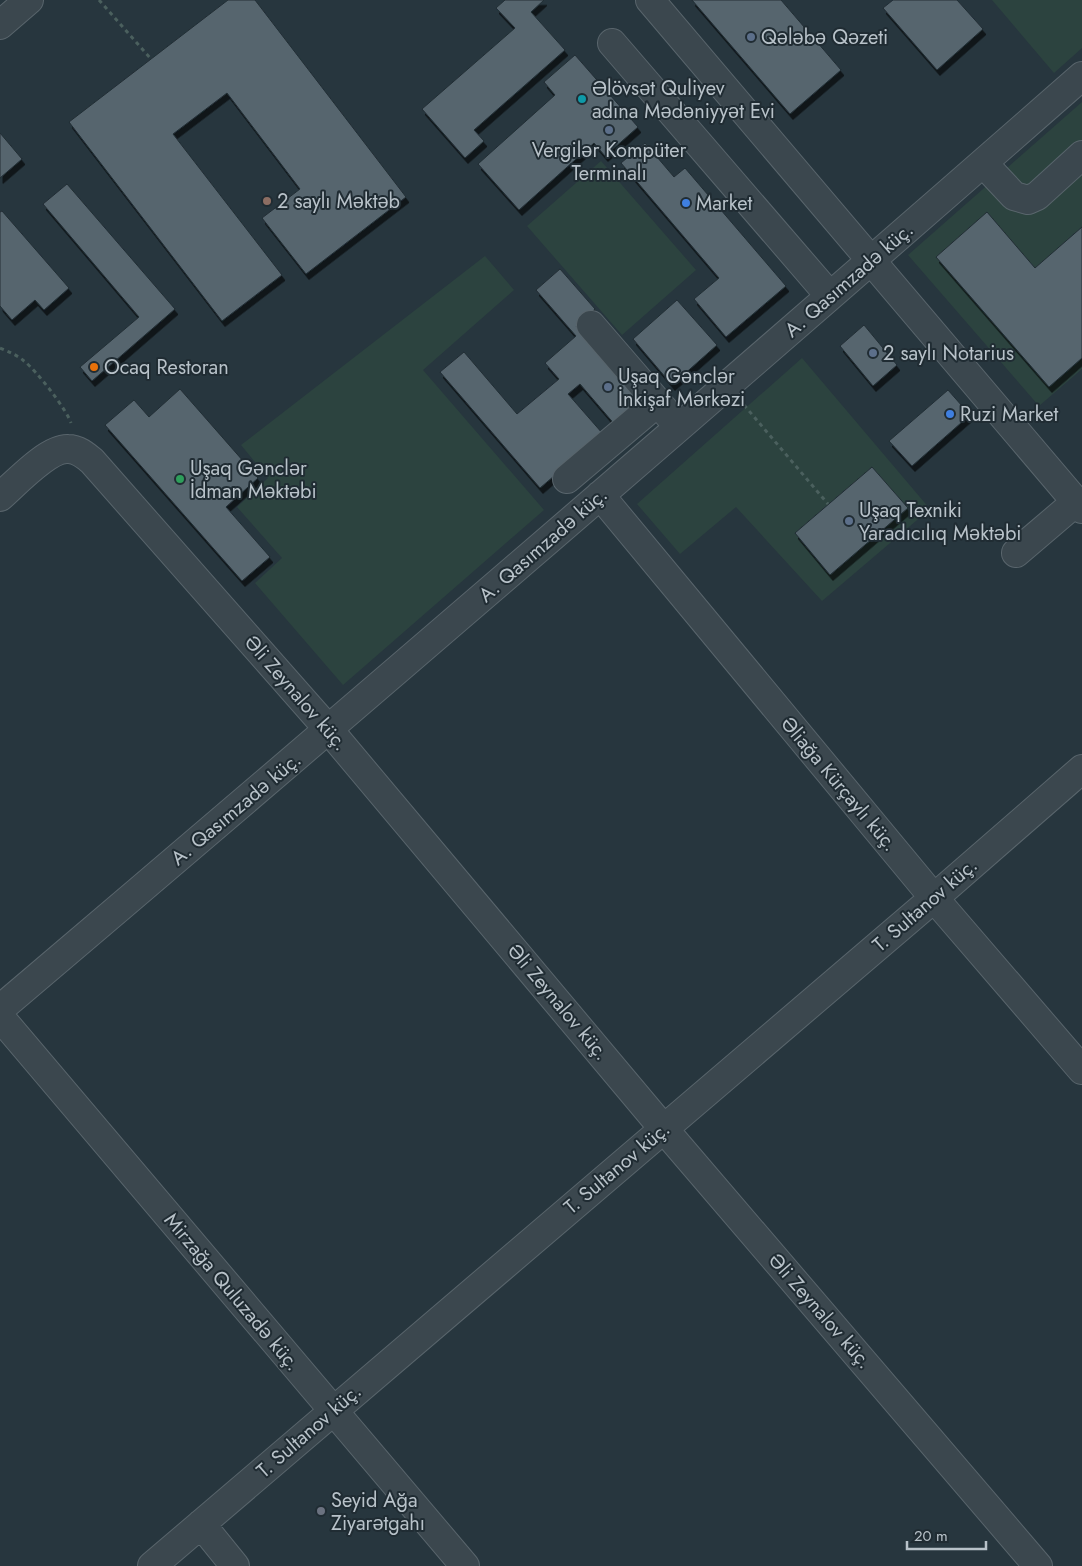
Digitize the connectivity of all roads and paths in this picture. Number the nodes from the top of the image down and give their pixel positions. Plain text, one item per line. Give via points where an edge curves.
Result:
1 (29, 0) edge
2 (100, 0) edge
3 (650, 0) edge
4 (0, 25) edge
5 (612, 43) dead end
6 (150, 60) dead end
7 (1082, 76) edge
8 (1082, 155) edge
9 (983, 163) junction
10 (871, 261) junction
11 (830, 296) junction
12 (591, 325) dead end
13 (0, 348) edge
14 (727, 385) junction
15 (658, 402) junction
16 (679, 427) junction
17 (69, 449) junction
18 (567, 479) dead end
19 (600, 495) junction
20 (0, 497) edge
21 (828, 504) dead end
22 (1079, 506) edge
23 (1016, 553) dead end
24 (329, 730) junction
25 (1082, 769) edge
26 (934, 898) junction
27 (0, 1009) edge
28 (0, 1017) edge
29 (1082, 1070) edge
30 (663, 1128) junction
31 (333, 1410) junction
32 (201, 1524) junction
33 (152, 1566) edge
34 (236, 1566) edge
35 (465, 1566) edge
36 (1038, 1566) edge

1 - 4 street
2 - 6 path
3 - 10 street
5 - 11 street
7 - 9 street, A. Qasımzadə küç.
8 - 9 street via 1037,196 1028,200 1014,196
9 - 10 street, A. Qasımzadə küç.
10 - 11 street, A. Qasımzadə küç.
10 - 22 street
11 - 14 street, A. Qasımzadə küç.
12 - 15 street
13 - 17 path via 25,362 62,405 72,426
14 - 16 street, A. Qasımzadə küç.
14 - 21 path
15 - 16 street
15 - 18 street
16 - 19 street, A. Qasımzadə küç.
17 - 20 street via 47,456
17 - 24 street, Əli Zeynalov küç. via 82,452 92,461
19 - 24 street, A. Qasımzadə küç.
19 - 26 street, Əliağa Kürçaylı küç.
22 - 23 street
24 - 27 street, A. Qasımzadə küç.
24 - 30 street, Əli Zeynalov küç.
25 - 26 street, T. Sultanov küç.
26 - 29 street, Əliağa Kürçaylı küç.
26 - 30 street, T. Sultanov küç.
28 - 31 street, Mirzağa Quluzadə küç.
30 - 31 street, T. Sultanov küç.
30 - 36 street, Əli Zeynalov küç.
31 - 32 street, T. Sultanov küç.
31 - 35 street, Mirzağa Quluzadə küç.
32 - 33 street, T. Sultanov küç.
32 - 34 street

